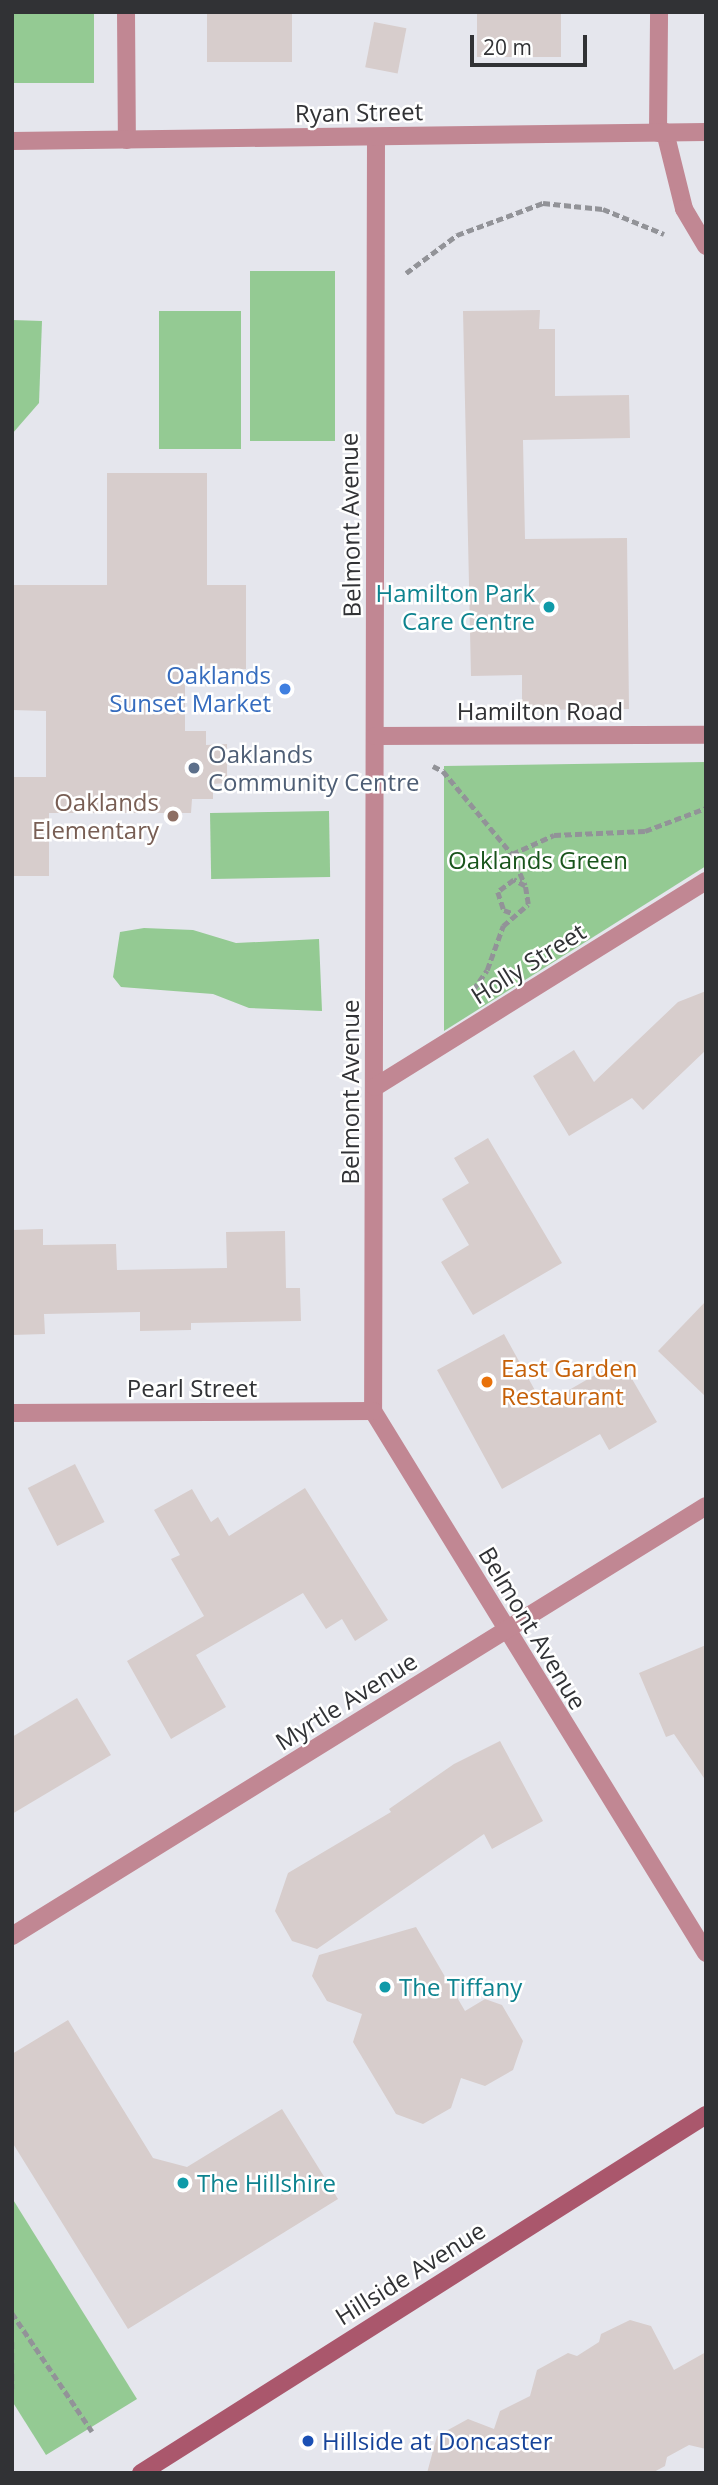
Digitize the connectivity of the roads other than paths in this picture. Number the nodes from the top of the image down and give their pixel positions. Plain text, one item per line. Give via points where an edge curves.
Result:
1 (126, 12) edge
2 (659, 12) edge
3 (706, 132) edge
4 (661, 133) junction
5 (376, 137) junction
6 (127, 140) junction
7 (12, 141) edge
8 (700, 239) edge
9 (706, 735) edge
10 (375, 736) junction
11 (706, 881) edge
12 (375, 1087) junction
13 (373, 1412) junction
14 (12, 1413) edge
15 (706, 1506) edge
16 (506, 1632) junction
17 (12, 1936) edge
18 (706, 1953) edge
19 (706, 2115) edge
20 (141, 2473) edge

1 - 6 street
2 - 4 street
3 - 4 street, Ryan Street
4 - 5 street, Ryan Street
4 - 8 street
5 - 6 street, Ryan Street
5 - 10 street, Belmont Avenue
6 - 7 street, Ryan Street
9 - 10 street, Hamilton Road
10 - 12 street, Belmont Avenue
11 - 12 street, Holly Street
12 - 13 street, Belmont Avenue
13 - 14 street, Pearl Street
13 - 16 street, Belmont Avenue
15 - 16 street, Myrtle Avenue
16 - 17 street, Myrtle Avenue
16 - 18 street, Belmont Avenue
19 - 20 main road, Hillside Avenue

